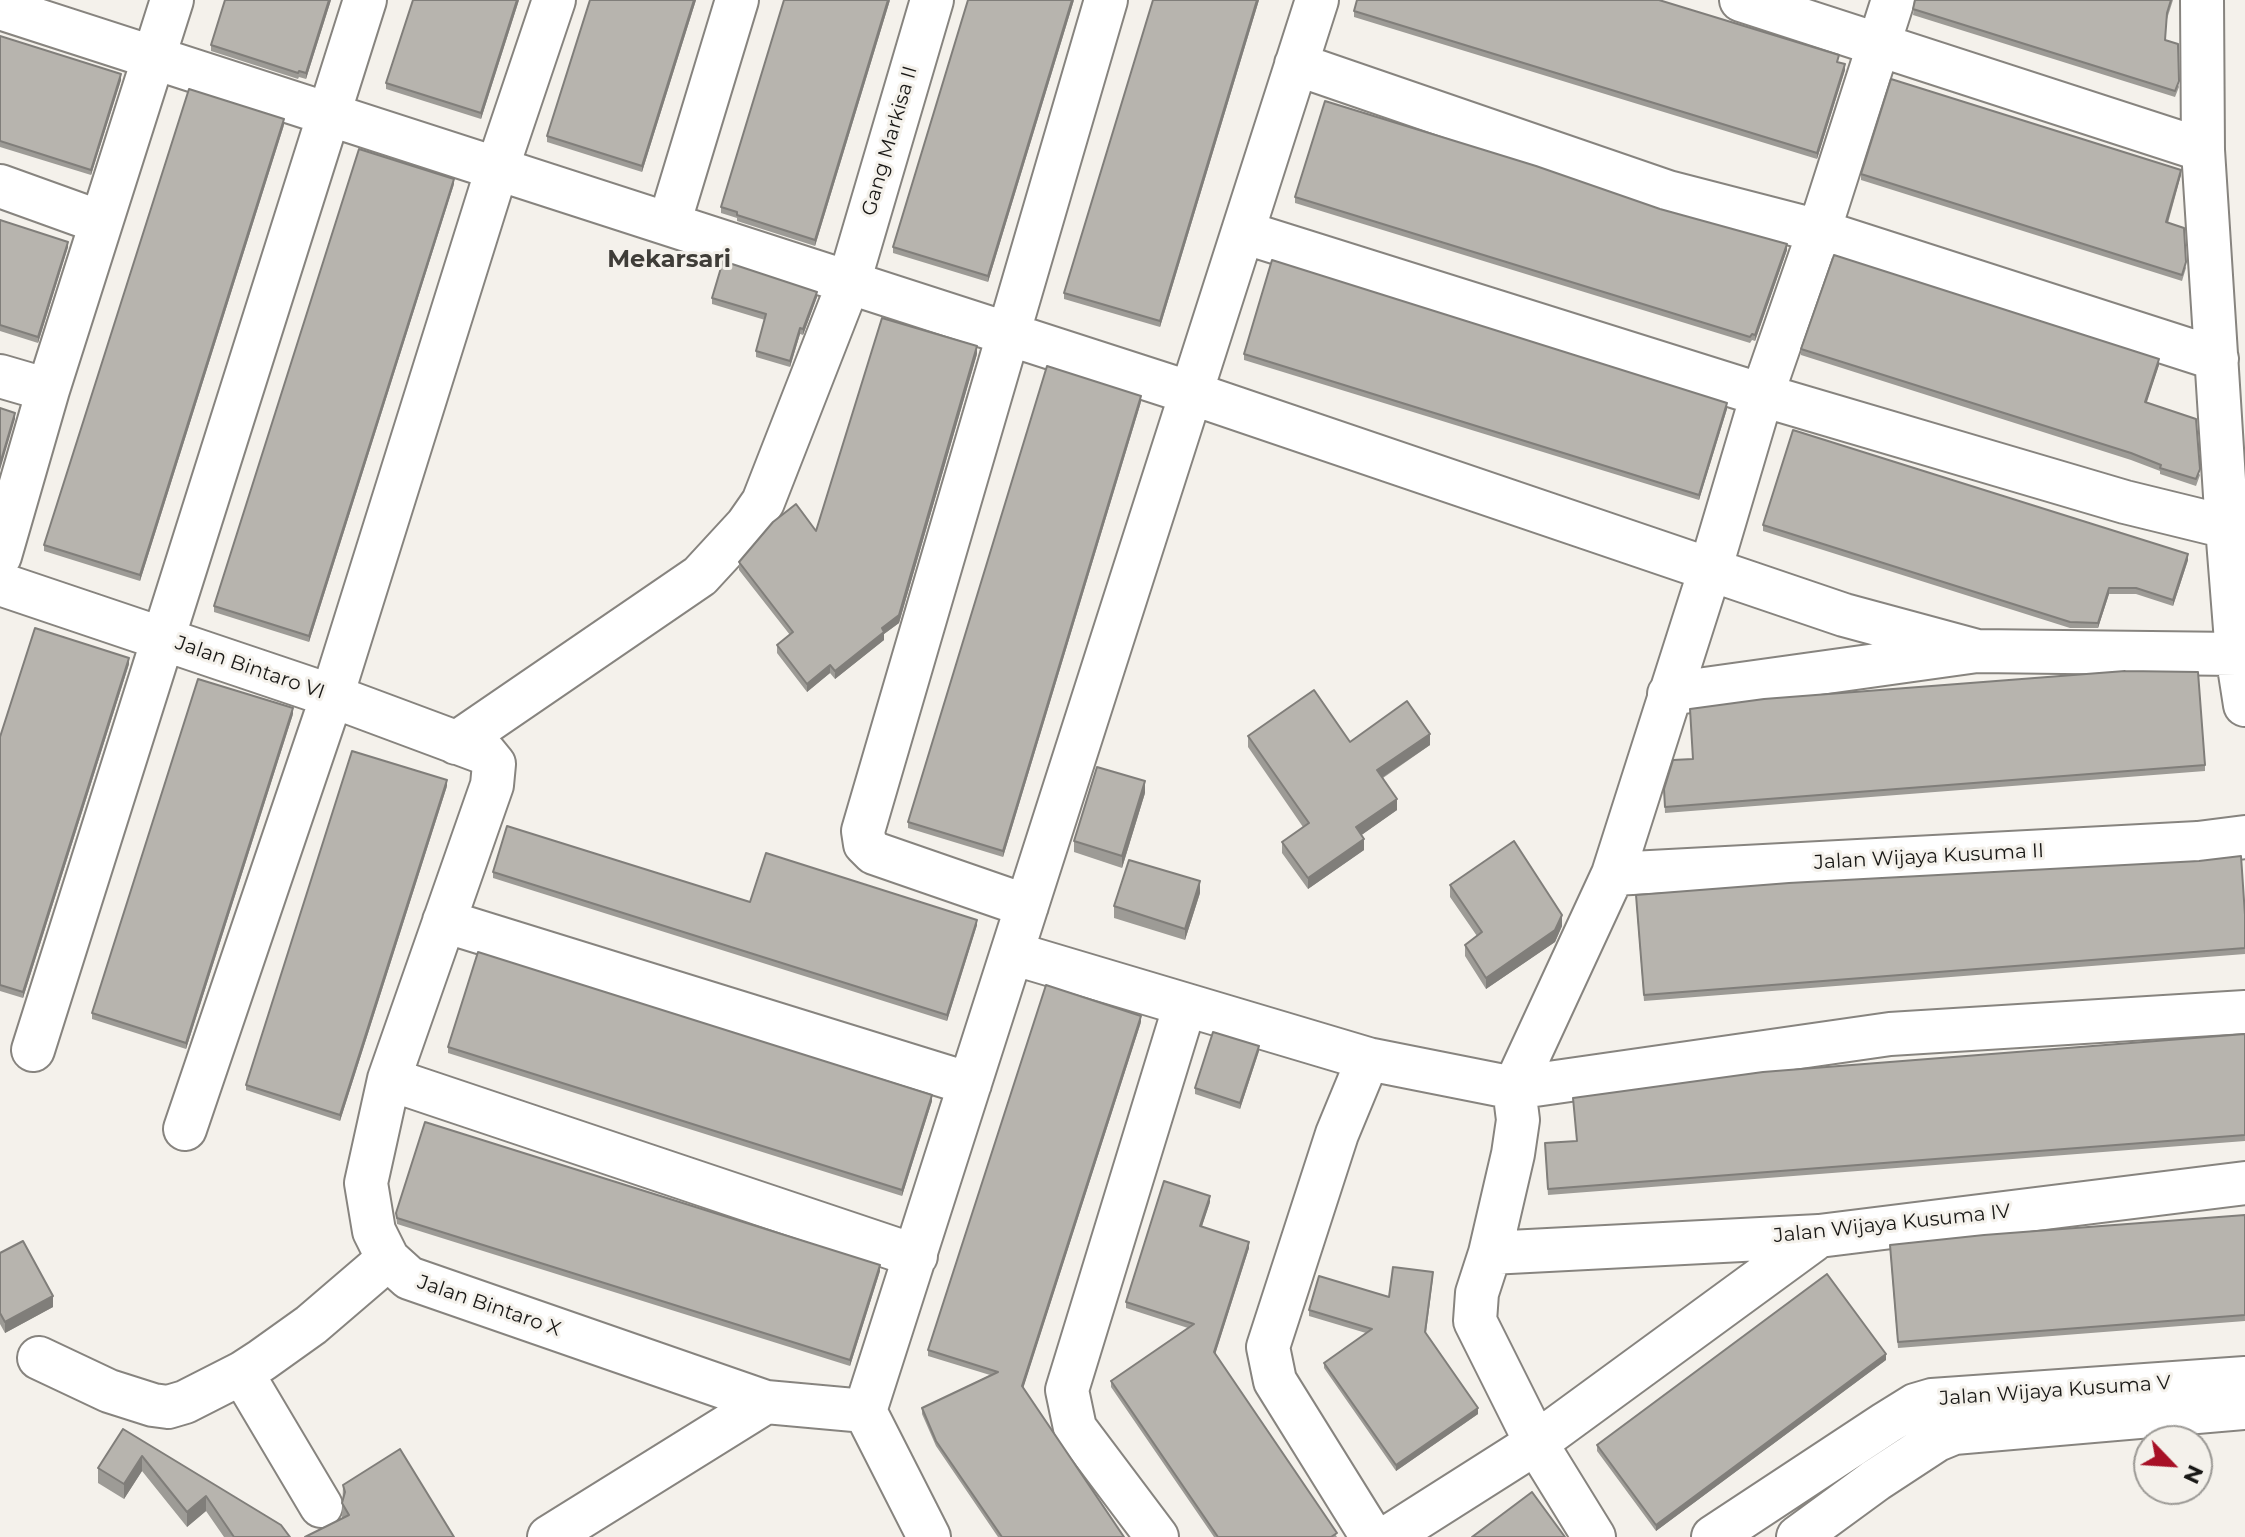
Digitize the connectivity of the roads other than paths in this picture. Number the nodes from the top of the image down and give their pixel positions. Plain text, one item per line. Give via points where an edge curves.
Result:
1 (172, 0) edge
2 (365, 0) edge
3 (554, 0) edge
4 (737, 0) edge
5 (932, 0) edge
6 (1106, 0) edge
7 (1317, 0) edge
8 (1741, 0) edge
9 (1893, 0) edge
10 (2202, 0) edge
11 (0, 8) edge
12 (1877, 46) junction
13 (152, 57) junction
14 (1296, 64) junction
15 (327, 113) junction
16 (2203, 150) junction
17 (497, 169) junction
18 (0, 186) edge
19 (100, 222) junction
20 (669, 224) junction
21 (1819, 231) junction
22 (1243, 232) junction
23 (849, 282) junction
24 (1008, 334) junction
25 (2217, 359) junction
26 (0, 376) edge
27 (48, 390) junction
28 (1191, 393) junction
29 (1762, 395) junction
30 (2234, 550) edge
31 (0, 556) edge
32 (1710, 570) junction
33 (0, 584) edge
34 (163, 638) junction
35 (1977, 651) junction
36 (2237, 654) junction
37 (1669, 694) junction
38 (332, 696) junction
39 (2245, 705) edge
40 (456, 743) junction
41 (2245, 837) edge
42 (1613, 874) junction
43 (1027, 906) junction
44 (444, 921) junction
45 (1012, 953) junction
46 (1185, 1005) junction
47 (2245, 1012) edge
48 (33, 1050) dead end
49 (1368, 1059) junction
50 (389, 1079) junction
51 (970, 1084) junction
52 (1514, 1088) junction
53 (185, 1129) dead end
54 (2245, 1183) edge
55 (1819, 1236) junction
56 (1490, 1253) junction
57 (916, 1256) junction
58 (388, 1259) junction
59 (39, 1358) dead end
60 (242, 1373) junction
61 (2245, 1378) edge
62 (766, 1402) junction
63 (2245, 1408) edge
64 (865, 1411) junction
65 (1536, 1443) junction
66 (321, 1506) dead end
67 (915, 1531) edge
68 (549, 1537) edge
69 (1157, 1537) edge
70 (1372, 1537) edge
71 (1388, 1537) edge
72 (1594, 1537) edge
73 (1713, 1537) edge
74 (1798, 1537) edge

1 - 13 street
2 - 15 street
3 - 17 street
4 - 20 street
5 - 23 street, Gang Markisa II
6 - 24 street
7 - 14 street
8 - 12 street
9 - 12 street
10 - 16 street
11 - 13 street
12 - 16 street
12 - 21 street
13 - 15 street
13 - 19 street
14 - 21 street via 1668,192
14 - 22 street
15 - 17 street
15 - 34 street
16 - 25 street
17 - 20 street
17 - 38 street
18 - 19 street
19 - 27 street
20 - 23 street
21 - 25 street
21 - 29 street
22 - 28 street
22 - 29 street
23 - 24 street
23 - 40 street, Gang Markisa II via 763,502 747,525 700,576
24 - 28 street
24 - 43 street via 863,831 865,844 874,853
25 - 30 street
26 - 27 street
27 - 31 street
28 - 32 street
28 - 43 street
29 - 30 street via 2125,502
29 - 32 street
30 - 36 street
32 - 35 street via 1844,615
32 - 37 street
33 - 34 street, Jalan Bintaro VI
34 - 38 street, Jalan Bintaro VI
34 - 48 street
35 - 36 street
35 - 37 street
36 - 39 street
37 - 42 street
38 - 40 street, Jalan Bintaro VI
38 - 53 street
40 - 44 street, Jalan Bintaro VI via 485,753 494,764 492,785
41 - 42 street, Jalan Wijaya Kusuma II
42 - 52 street
43 - 45 street
44 - 50 street
44 - 51 street
45 - 46 street
45 - 51 street
46 - 49 street
46 - 69 street via 1067,1390 1075,1428
47 - 52 street via 1890,1034
49 - 52 street
49 - 70 street via 1337,1134 1268,1347 1275,1381
50 - 57 street
50 - 58 street via 366,1183 374,1231
51 - 57 street
52 - 56 street via 1518,1120
54 - 55 street, Jalan Wijaya Kusuma IV
55 - 56 street, Jalan Wijaya Kusuma IV
55 - 65 street
56 - 65 street via 1477,1293 1475,1321
57 - 64 street
58 - 60 street via 311,1325
58 - 62 street, Jalan Bintaro X via 409,1278
59 - 60 street via 109,1391 168,1407
60 - 66 street
61 - 73 street, Jalan Wijaya Kusuma V via 1915,1405
62 - 64 street, Jalan Bintaro X
62 - 68 street
63 - 74 street via 1954,1433 1876,1480
64 - 67 street
65 - 71 street
65 - 72 street

